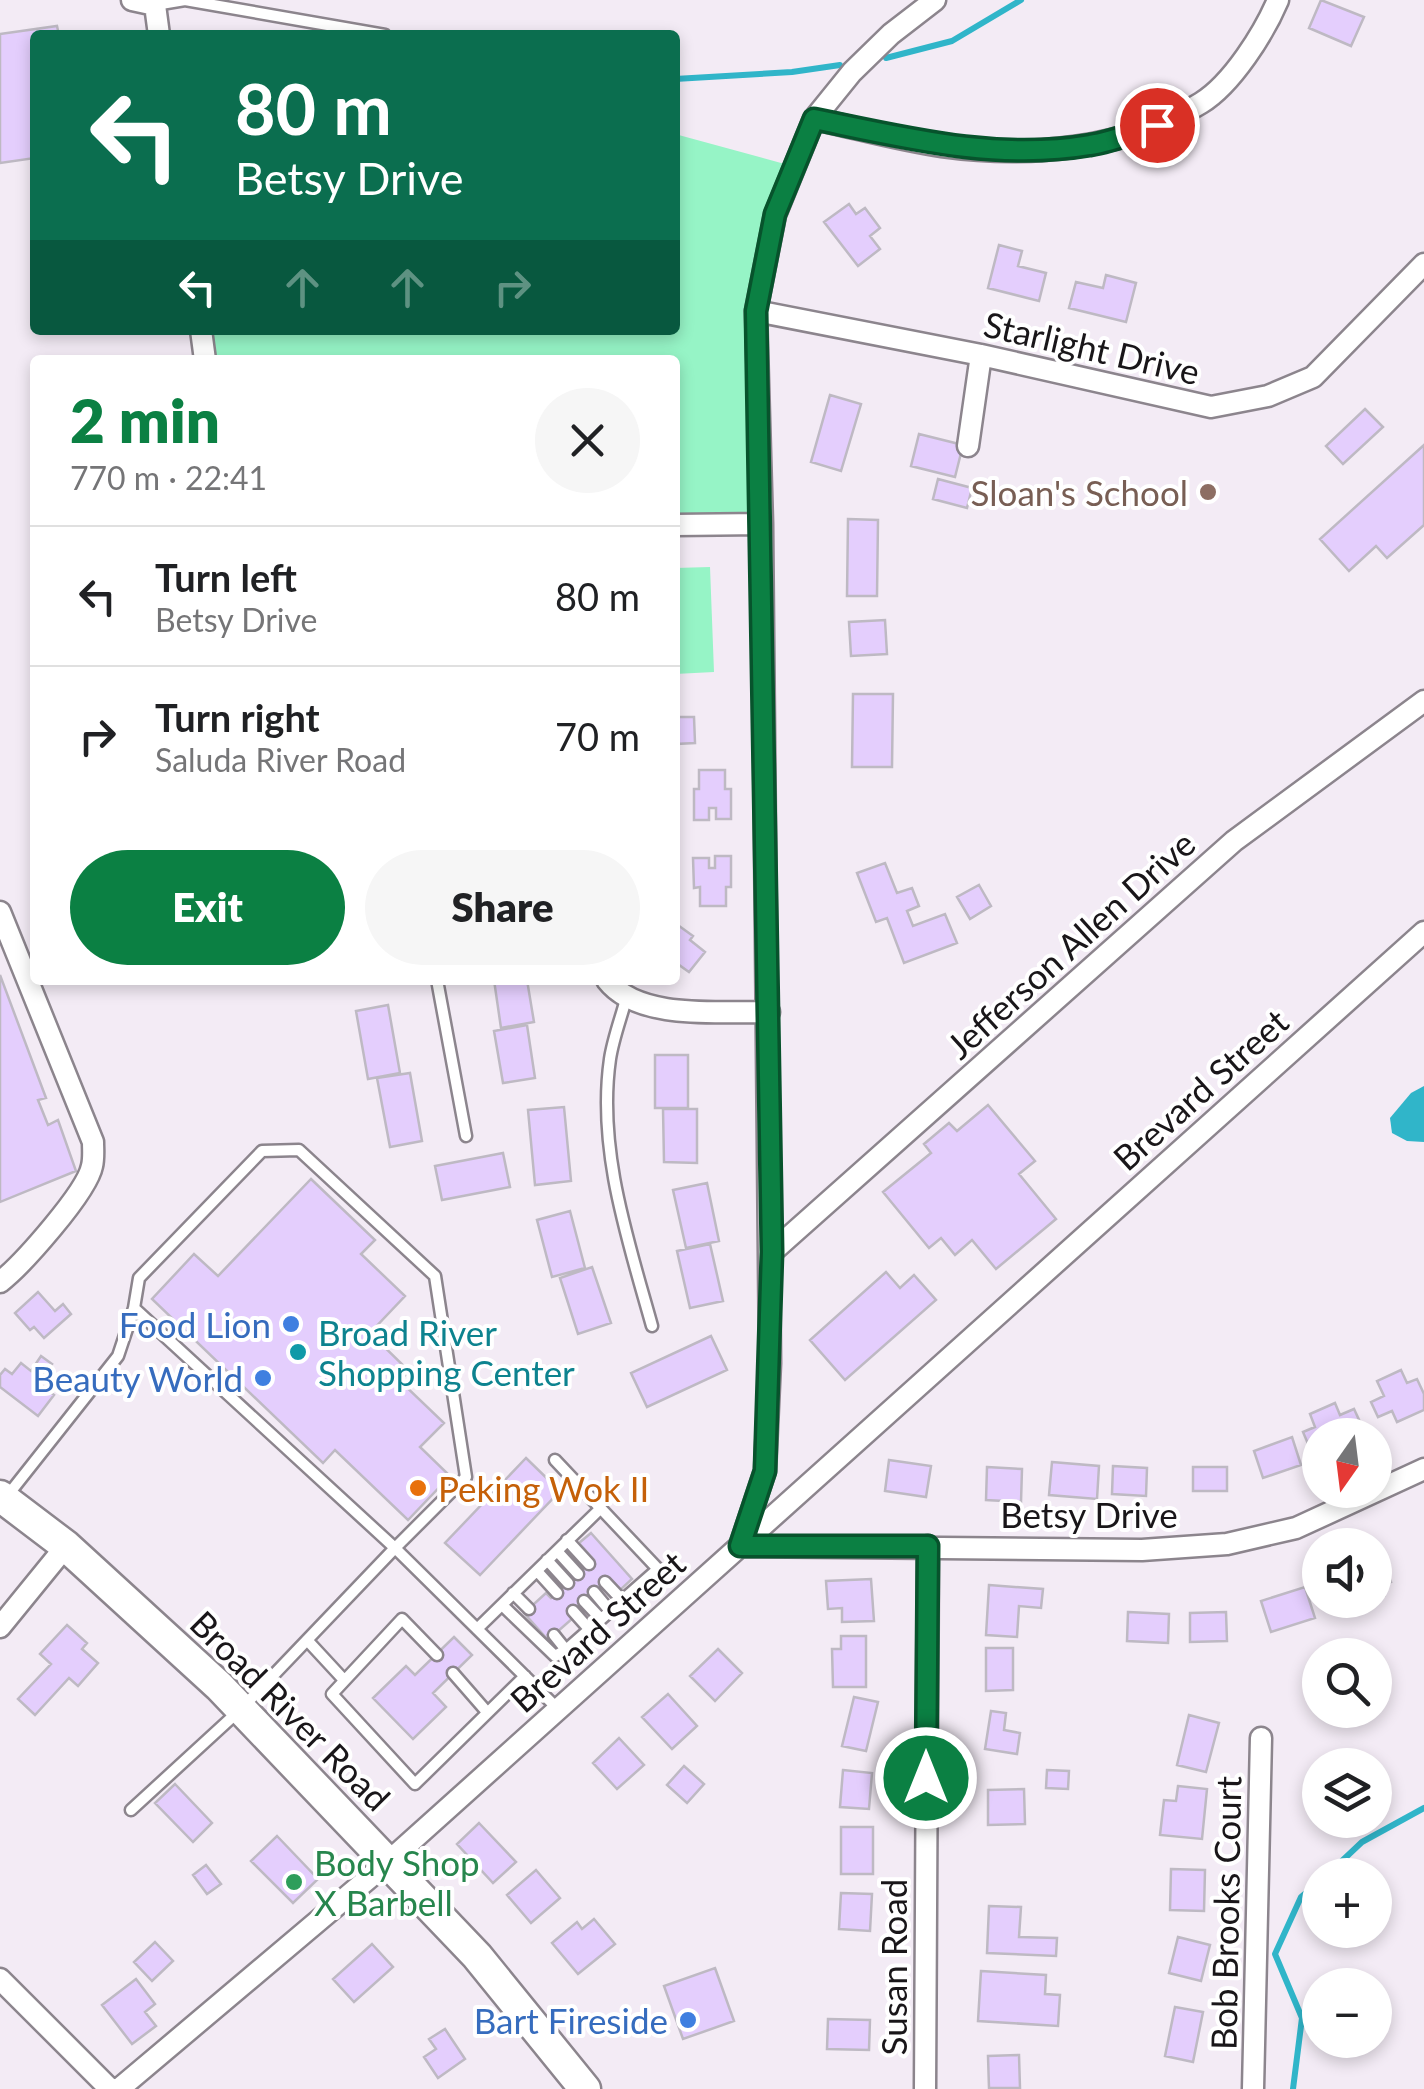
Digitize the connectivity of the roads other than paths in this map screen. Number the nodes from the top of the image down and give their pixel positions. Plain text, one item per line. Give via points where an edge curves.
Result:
1 (132, 0) edge
2 (935, 0) edge
3 (1278, 0) edge
4 (155, 4) junction
5 (158, 30) edge
6 (357, 30) edge
7 (814, 119) junction
8 (1424, 264) edge
9 (756, 311) junction
10 (981, 356) junction
11 (968, 446) dead end
12 (762, 524) junction
13 (680, 525) edge
14 (1424, 701) edge
15 (0, 912) edge
16 (1424, 932) edge
17 (438, 985) edge
18 (612, 985) edge
19 (626, 999) junction
20 (768, 1012) junction
21 (466, 1136) dead end
22 (772, 1252) junction
23 (0, 1282) edge
24 (134, 1308) junction
25 (652, 1326) dead end
26 (556, 1460) dead end
27 (1424, 1469) edge
28 (2, 1498) edge
29 (600, 1508) junction
30 (568, 1540) junction
31 (66, 1546) junction
32 (740, 1546) junction
33 (928, 1546) junction
34 (395, 1548) junction
35 (556, 1551) junction
36 (548, 1560) junction
37 (589, 1564) dead end
38 (536, 1570) junction
39 (578, 1574) dead end
40 (605, 1582) dead end
41 (568, 1583) dead end
42 (594, 1592) dead end
43 (557, 1593) dead end
44 (513, 1594) junction
45 (622, 1600) junction
46 (584, 1601) dead end
47 (502, 1604) junction
48 (529, 1609) dead end
49 (573, 1610) dead end
50 (606, 1615) junction
51 (0, 1628) edge
52 (477, 1629) junction
53 (590, 1629) junction
54 (554, 1636) dead end
55 (307, 1640) junction
56 (566, 1650) junction
57 (436, 1655) dead end
58 (453, 1673) dead end
59 (525, 1676) junction
60 (344, 1680) junction
61 (241, 1709) junction
62 (558, 1709) junction
63 (487, 1712) junction
64 (1261, 1738) dead end
65 (130, 1810) dead end
66 (388, 1862) junction
67 (0, 1979) edge
68 (110, 2089) edge
69 (118, 2089) edge
70 (585, 2089) edge
71 (924, 2089) edge
72 (1253, 2089) edge

1 - 4 street
2 - 7 street via 852,72
3 - 7 street via 1230,78 1204,102 1092,145 1020,151 942,146
4 - 5 street
4 - 6 lane via 186,0
7 - 9 street via 775,214
8 - 10 street, Starlight Drive via 1314,377 1230,404 1212,407
9 - 10 street, Starlight Drive
9 - 12 street
10 - 11 street
12 - 13 street
12 - 20 street
14 - 22 street, Jefferson Allen Drive via 1234,841
15 - 23 street via 94,1142 82,1187 20,1267
16 - 32 street, Brevard Street
17 - 21 lane
18 - 19 street
19 - 20 street via 688,1010
19 - 25 lane via 610,1058 606,1117 622,1219
20 - 22 street
22 - 32 street via 765,1471
24 - 28 lane via 118,1356
24 - 34 lane
24 - 34 lane via 139,1278 262,1151 299,1150 436,1276 466,1476
26 - 29 lane
27 - 33 street, Betsy Drive via 1296,1528 1228,1544 1142,1550
28 - 31 main road, Broad River Road
29 - 30 lane
29 - 45 lane via 658,1568
30 - 35 lane
30 - 37 lane
31 - 51 street
31 - 61 main road, Broad River Road
32 - 33 street, Betsy Drive
32 - 62 street, Brevard Street
33 - 71 street, Susan Road
34 - 52 lane
34 - 55 lane
35 - 36 lane
35 - 39 lane
36 - 38 lane
36 - 41 lane
38 - 43 lane
38 - 44 lane
40 - 45 lane
42 - 50 lane
44 - 47 lane
44 - 48 lane
45 - 50 lane
46 - 50 lane
47 - 52 lane
47 - 56 lane via 550,1653
49 - 53 lane
50 - 53 lane
52 - 59 lane
53 - 56 lane
54 - 56 lane
55 - 60 lane
55 - 61 lane
57 - 60 lane via 402,1619
58 - 63 lane
59 - 62 lane
59 - 63 lane
60 - 63 lane via 332,1694 415,1784
61 - 65 lane
61 - 66 main road, Broad River Road
62 - 66 street, Brevard Street
64 - 72 street, Bob Brooks Court
66 - 69 street, Brevard Street
66 - 70 main road, Broad River Road via 478,1956
67 - 68 street

